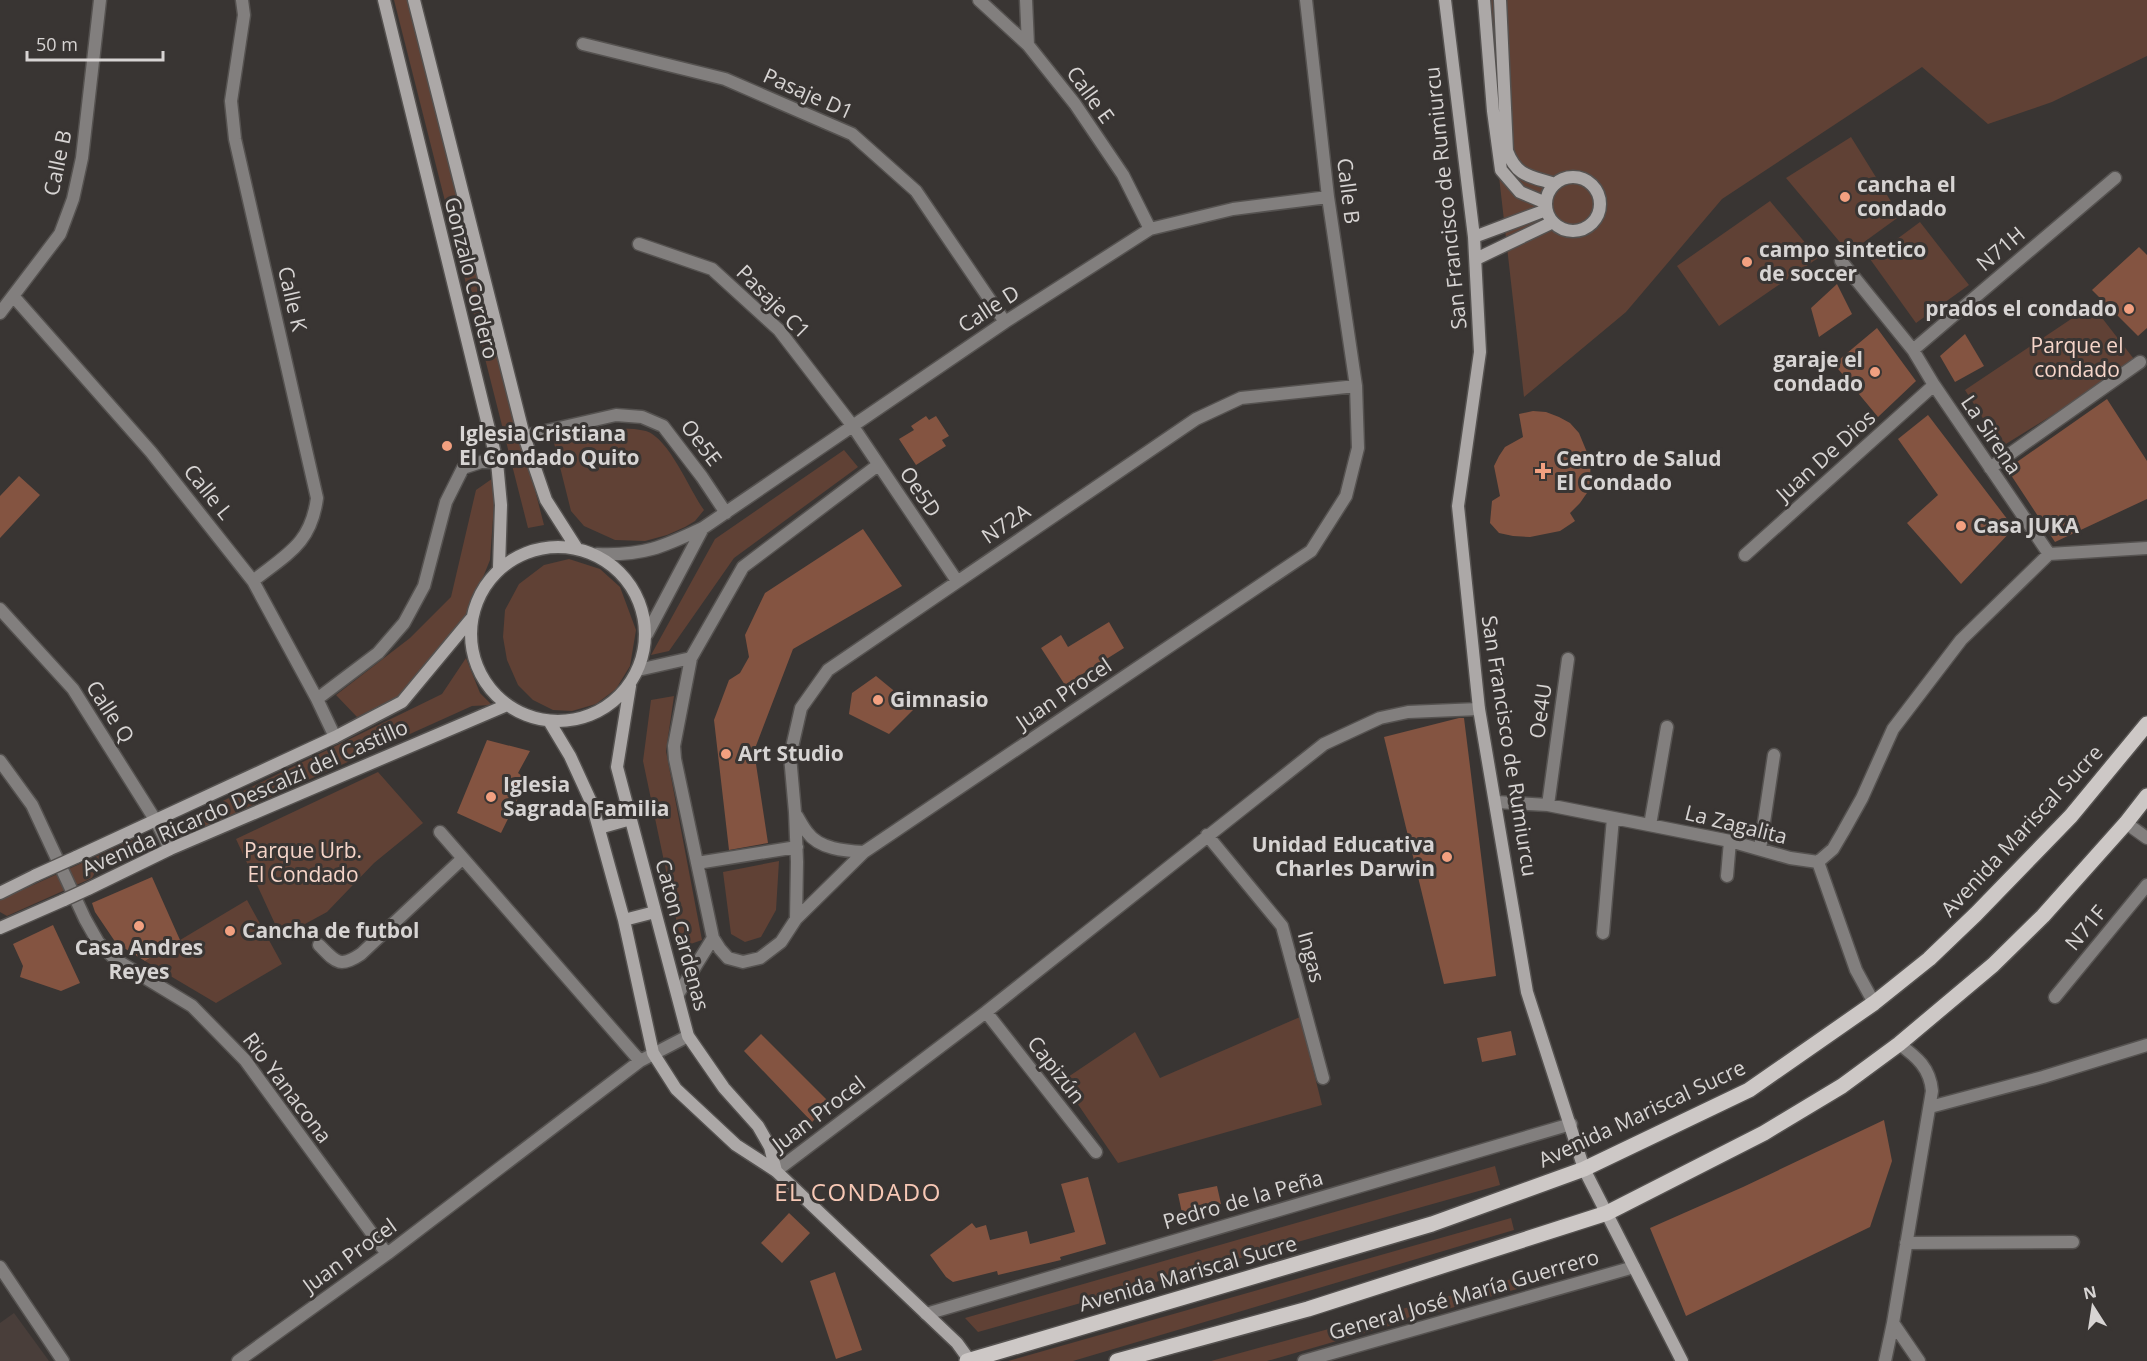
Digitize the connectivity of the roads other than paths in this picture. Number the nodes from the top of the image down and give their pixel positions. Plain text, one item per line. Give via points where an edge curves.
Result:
1 (100, 0) edge
2 (242, 0) edge
3 (384, 0) edge
4 (414, 0) edge
5 (979, 0) edge
6 (1026, 0) edge
7 (1306, 0) edge
8 (1445, 0) edge
9 (1484, 0) edge
10 (1500, 0) edge
11 (583, 44) dead end
12 (1028, 45) junction
13 (2115, 178) dead end
14 (1555, 183) junction
15 (1328, 197) junction
16 (1546, 206) junction
17 (1552, 222) junction
18 (1150, 229) junction
19 (1474, 237) junction
20 (639, 244) dead end
21 (1476, 259) junction
22 (1841, 261) dead end
23 (14, 297) junction
24 (0, 314) edge
25 (1005, 322) junction
26 (1913, 350) junction
27 (2140, 362) dead end
28 (1934, 385) junction
29 (1356, 386) junction
30 (852, 425) junction
31 (524, 435) junction
32 (497, 462) junction
33 (878, 465) junction
34 (1990, 468) junction
35 (726, 513) junction
36 (703, 528) junction
37 (576, 547) junction
38 (2147, 548) edge
39 (597, 554) junction
40 (2049, 554) junction
41 (1745, 555) dead end
42 (499, 568) junction
43 (253, 581) junction
44 (957, 581) junction
45 (0, 609) edge
46 (471, 619) junction
47 (647, 634) junction
48 (691, 658) junction
49 (1568, 659) dead end
50 (638, 670) junction
51 (630, 686) junction
52 (317, 699) junction
53 (507, 705) junction
54 (1479, 709) junction
55 (549, 721) junction
56 (2147, 724) edge
57 (1667, 727) dead end
58 (335, 737) junction
59 (1774, 755) dead end
60 (0, 761) edge
61 (2147, 796) edge
62 (1496, 802) junction
63 (1548, 805) junction
64 (795, 812) junction
65 (1613, 818) junction
66 (631, 819) junction
67 (156, 821) junction
68 (2126, 824) junction
69 (1650, 825) junction
70 (599, 828) junction
71 (440, 832) dead end
72 (1207, 835) junction
73 (2147, 838) edge
74 (1730, 842) junction
75 (797, 847) junction
76 (170, 849) junction
77 (1760, 849) junction
78 (864, 852) junction
79 (462, 859) junction
80 (1818, 862) junction
81 (697, 863) junction
82 (1727, 876) dead end
83 (2147, 885) edge
84 (0, 893) edge
85 (656, 912) junction
86 (796, 919) junction
87 (624, 920) junction
88 (0, 928) edge
89 (1603, 933) dead end
90 (713, 938) junction
91 (319, 945) dead end
92 (678, 994) junction
93 (2055, 997) dead end
94 (1874, 1003) junction
95 (986, 1012) junction
96 (688, 1036) junction
97 (1899, 1044) junction
98 (2147, 1045) edge
99 (653, 1053) junction
100 (640, 1061) junction
101 (1323, 1078) dead end
102 (1930, 1107) junction
103 (1571, 1124) junction
104 (1096, 1152) dead end
105 (1584, 1169) junction
106 (776, 1171) junction
107 (1607, 1213) junction
108 (2073, 1242) dead end
109 (1906, 1243) junction
110 (387, 1254) junction
111 (0, 1267) edge
112 (1634, 1267) junction
113 (926, 1314) junction
114 (1893, 1323) junction
115 (63, 1361) edge
116 (238, 1361) edge
117 (969, 1361) edge
118 (1117, 1361) edge
119 (1304, 1361) edge
120 (1682, 1361) edge
121 (1885, 1361) edge
122 (1919, 1361) edge

1 - 23 street, Calle B via 82,158 73,199 60,234
2 - 43 street, Calle K via 244,15 231,101 235,140 317,498 309,530
3 - 32 street, Gonzalo Cordero
4 - 31 street, Gonzalo Cordero
5 - 12 street, Calle E
6 - 12 street
7 - 15 street, Calle B
8 - 19 street, San Francisco de Rumiurcu
9 - 16 street via 1502,170 1520,192
10 - 14 street via 1507,151 1520,174
11 - 25 street, Pasaje D1 via 726,79 852,134 916,191
12 - 18 street, Calle E via 1075,104 1123,175
13 - 26 street, N71H
14 - 16 street
14 - 17 street via 1565,178 1587,180 1600,197 1600,207 1591,225 1581,230 1571,231
15 - 18 street, Calle D via 1233,209
15 - 29 street, Calle B
16 - 17 street
16 - 19 street
17 - 21 street
18 - 25 street, Calle D
19 - 21 street, San Francisco de Rumiurcu
20 - 30 street, Pasaje C1 via 712,269 779,330
21 - 54 street, San Francisco de Rumiurcu via 1480,352 1458,506
22 - 26 street, La Sirena
23 - 24 street, Calle B
23 - 43 street, Calle L via 151,452
25 - 30 street, Calle D
26 - 28 street, La Sirena
27 - 34 street
28 - 34 street, La Sirena
28 - 41 street, Juan De Dios
29 - 44 street, N72A via 1240,398 1196,419
29 - 78 street, Juan Procel via 1358,448 1346,496 1311,551
30 - 33 street, Oe5D
30 - 35 street, Calle D
31 - 35 street, Oe5E via 616,416 642,417 663,426
31 - 37 street, Gonzalo Cordero via 546,500
32 - 42 street, Gonzalo Cordero via 501,505
32 - 52 street via 463,468 446,502 424,586 404,622 378,653
33 - 44 street, Oe5D
33 - 48 street via 743,567
34 - 40 street, La Sirena
35 - 36 street, Calle D
36 - 39 street, Calle D via 647,552
36 - 47 street, Calle D
37 - 39 street
37 - 42 street via 549,546 522,553
38 - 40 street
39 - 47 street via 624,574 641,601
40 - 80 street via 1961,640 1893,729 1843,832 1833,849
42 - 46 street via 481,591
43 - 52 street, Calle L
44 - 64 street, N72A via 828,670 801,708 790,756
45 - 67 street, Calle Q via 73,688
46 - 53 street via 471,649 481,677
46 - 58 street, Avenida Ricardo Descalzi del Castillo via 402,702
47 - 50 street
48 - 50 street
48 - 81 street via 674,746
49 - 63 street, Oe4U
50 - 51 street
51 - 55 street via 612,704 590,716
51 - 66 street, Caton Cardenas via 617,767
52 - 58 street, Calle L
53 - 55 street via 530,718
53 - 76 street, Avenida Ricardo Descalzi del Castillo
54 - 62 street, San Francisco de Rumiurcu
54 - 72 street, Juan Procel via 1408,712 1360,727 1324,744
55 - 70 street, Caton Cardenas via 570,756
56 - 94 main road, Avenida Mariscal Sucre via 2071,816 1976,914 1929,959
57 - 69 street
58 - 67 street, Avenida Ricardo Descalzi del Castillo
59 - 77 street
60 - 110 street, Rio Yanacona via 32,806 98,942 116,960 192,1006 245,1060
61 - 68 main road
62 - 63 street, La Zagalita
62 - 103 street, San Francisco de Rumiurcu via 1527,992
63 - 65 street, La Zagalita
64 - 75 street, N72A
64 - 78 street, N72A via 808,834 824,844
65 - 69 street, La Zagalita
65 - 89 street
66 - 70 street
66 - 85 street, Caton Cardenas
67 - 76 street, Calle Q
67 - 84 street, Avenida Ricardo Descalzi del Castillo, bridge
68 - 73 street
68 - 97 main road via 1993,965
69 - 74 street, La Zagalita
70 - 87 street, Caton Cardenas
71 - 79 street
72 - 95 street, Juan Procel
72 - 101 street, Ingas via 1282,926
74 - 77 street, La Zagalita
74 - 82 street
75 - 81 street
75 - 86 street, N72A
76 - 88 street, Avenida Ricardo Descalzi del Castillo, bridge
77 - 80 street, La Zagalita
78 - 86 street, Juan Procel
79 - 91 street via 350,962 335,960
79 - 100 street
80 - 94 street via 1856,970
81 - 90 street
83 - 93 street, N71F
85 - 87 street
85 - 92 street, Caton Cardenas
86 - 90 street, Juan Procel via 781,942 760,958 743,962 728,958
87 - 99 street, Caton Cardenas
90 - 92 street
92 - 96 street, Caton Cardenas
94 - 105 main road, Avenida Mariscal Sucre via 1749,1090
95 - 104 street, Capizún
95 - 106 street, Juan Procel
96 - 99 street, Juan Procel
96 - 106 street, Caton Cardenas via 724,1088 758,1126
97 - 102 street via 1926,1068 1931,1080
97 - 107 main road via 1842,1086 1764,1133
98 - 102 street
99 - 100 street, Juan Procel
99 - 106 street, Caton Cardenas via 676,1089 736,1145
100 - 110 street, Juan Procel
102 - 109 street
103 - 105 street, San Francisco de Rumiurcu
103 - 113 street, Pedro de la Peña
105 - 107 street, San Francisco de Rumiurcu
105 - 117 main road, Avenida Mariscal Sucre via 1432,1224
106 - 113 street, Caton Cardenas
107 - 112 street, San Francisco de Rumiurcu
107 - 118 main road via 1308,1309
108 - 109 street
109 - 114 street
110 - 116 street, Juan Procel
111 - 115 street
112 - 119 street, General José María Guerrero
112 - 120 street, San Francisco de Rumiurcu
113 - 117 street, Caton Cardenas via 957,1343
114 - 121 street
114 - 122 street

